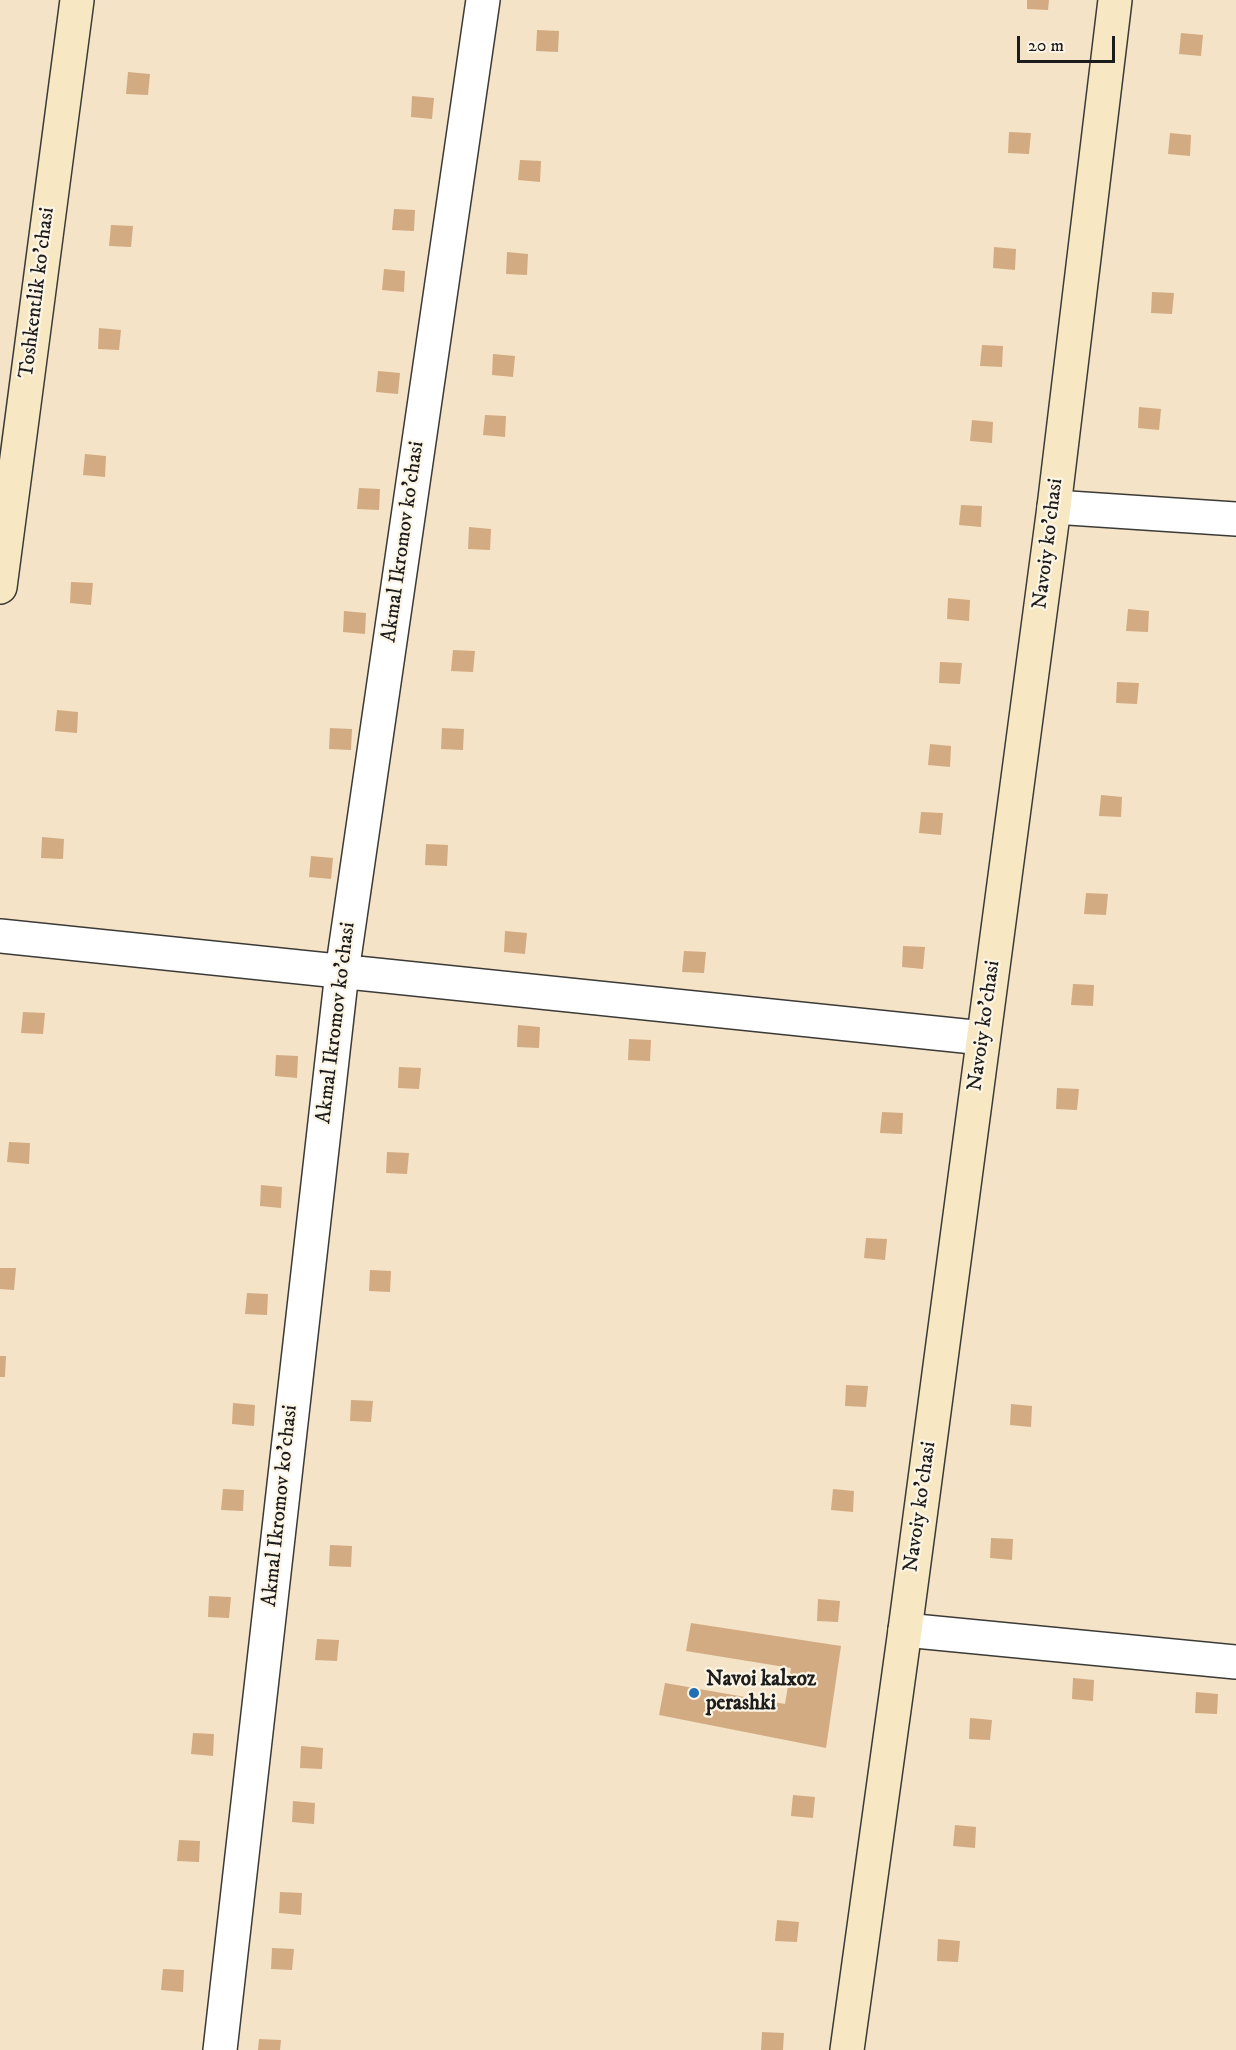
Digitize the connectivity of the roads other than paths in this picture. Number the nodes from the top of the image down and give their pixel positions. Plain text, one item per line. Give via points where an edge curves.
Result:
1 (77, 0) edge
2 (483, 0) edge
3 (1115, 0) edge
4 (1054, 507) junction
5 (1236, 519) edge
6 (0, 587) edge
7 (0, 936) edge
8 (342, 972) junction
9 (983, 1038) junction
10 (905, 1630) junction
11 (1236, 1662) edge
12 (220, 2050) edge
13 (847, 2050) edge

1 - 6 street, Toshkentlik ko'chasi
2 - 8 street, Akmal Ikromov ko'chasi
3 - 4 street, Navoiy ko'chasi
4 - 5 street
4 - 9 street, Navoiy ko'chasi
7 - 8 street
8 - 9 street
8 - 12 street, Akmal Ikromov ko'chasi
9 - 10 street, Navoiy ko'chasi
10 - 11 street
10 - 13 street, Navoiy ko'chasi

